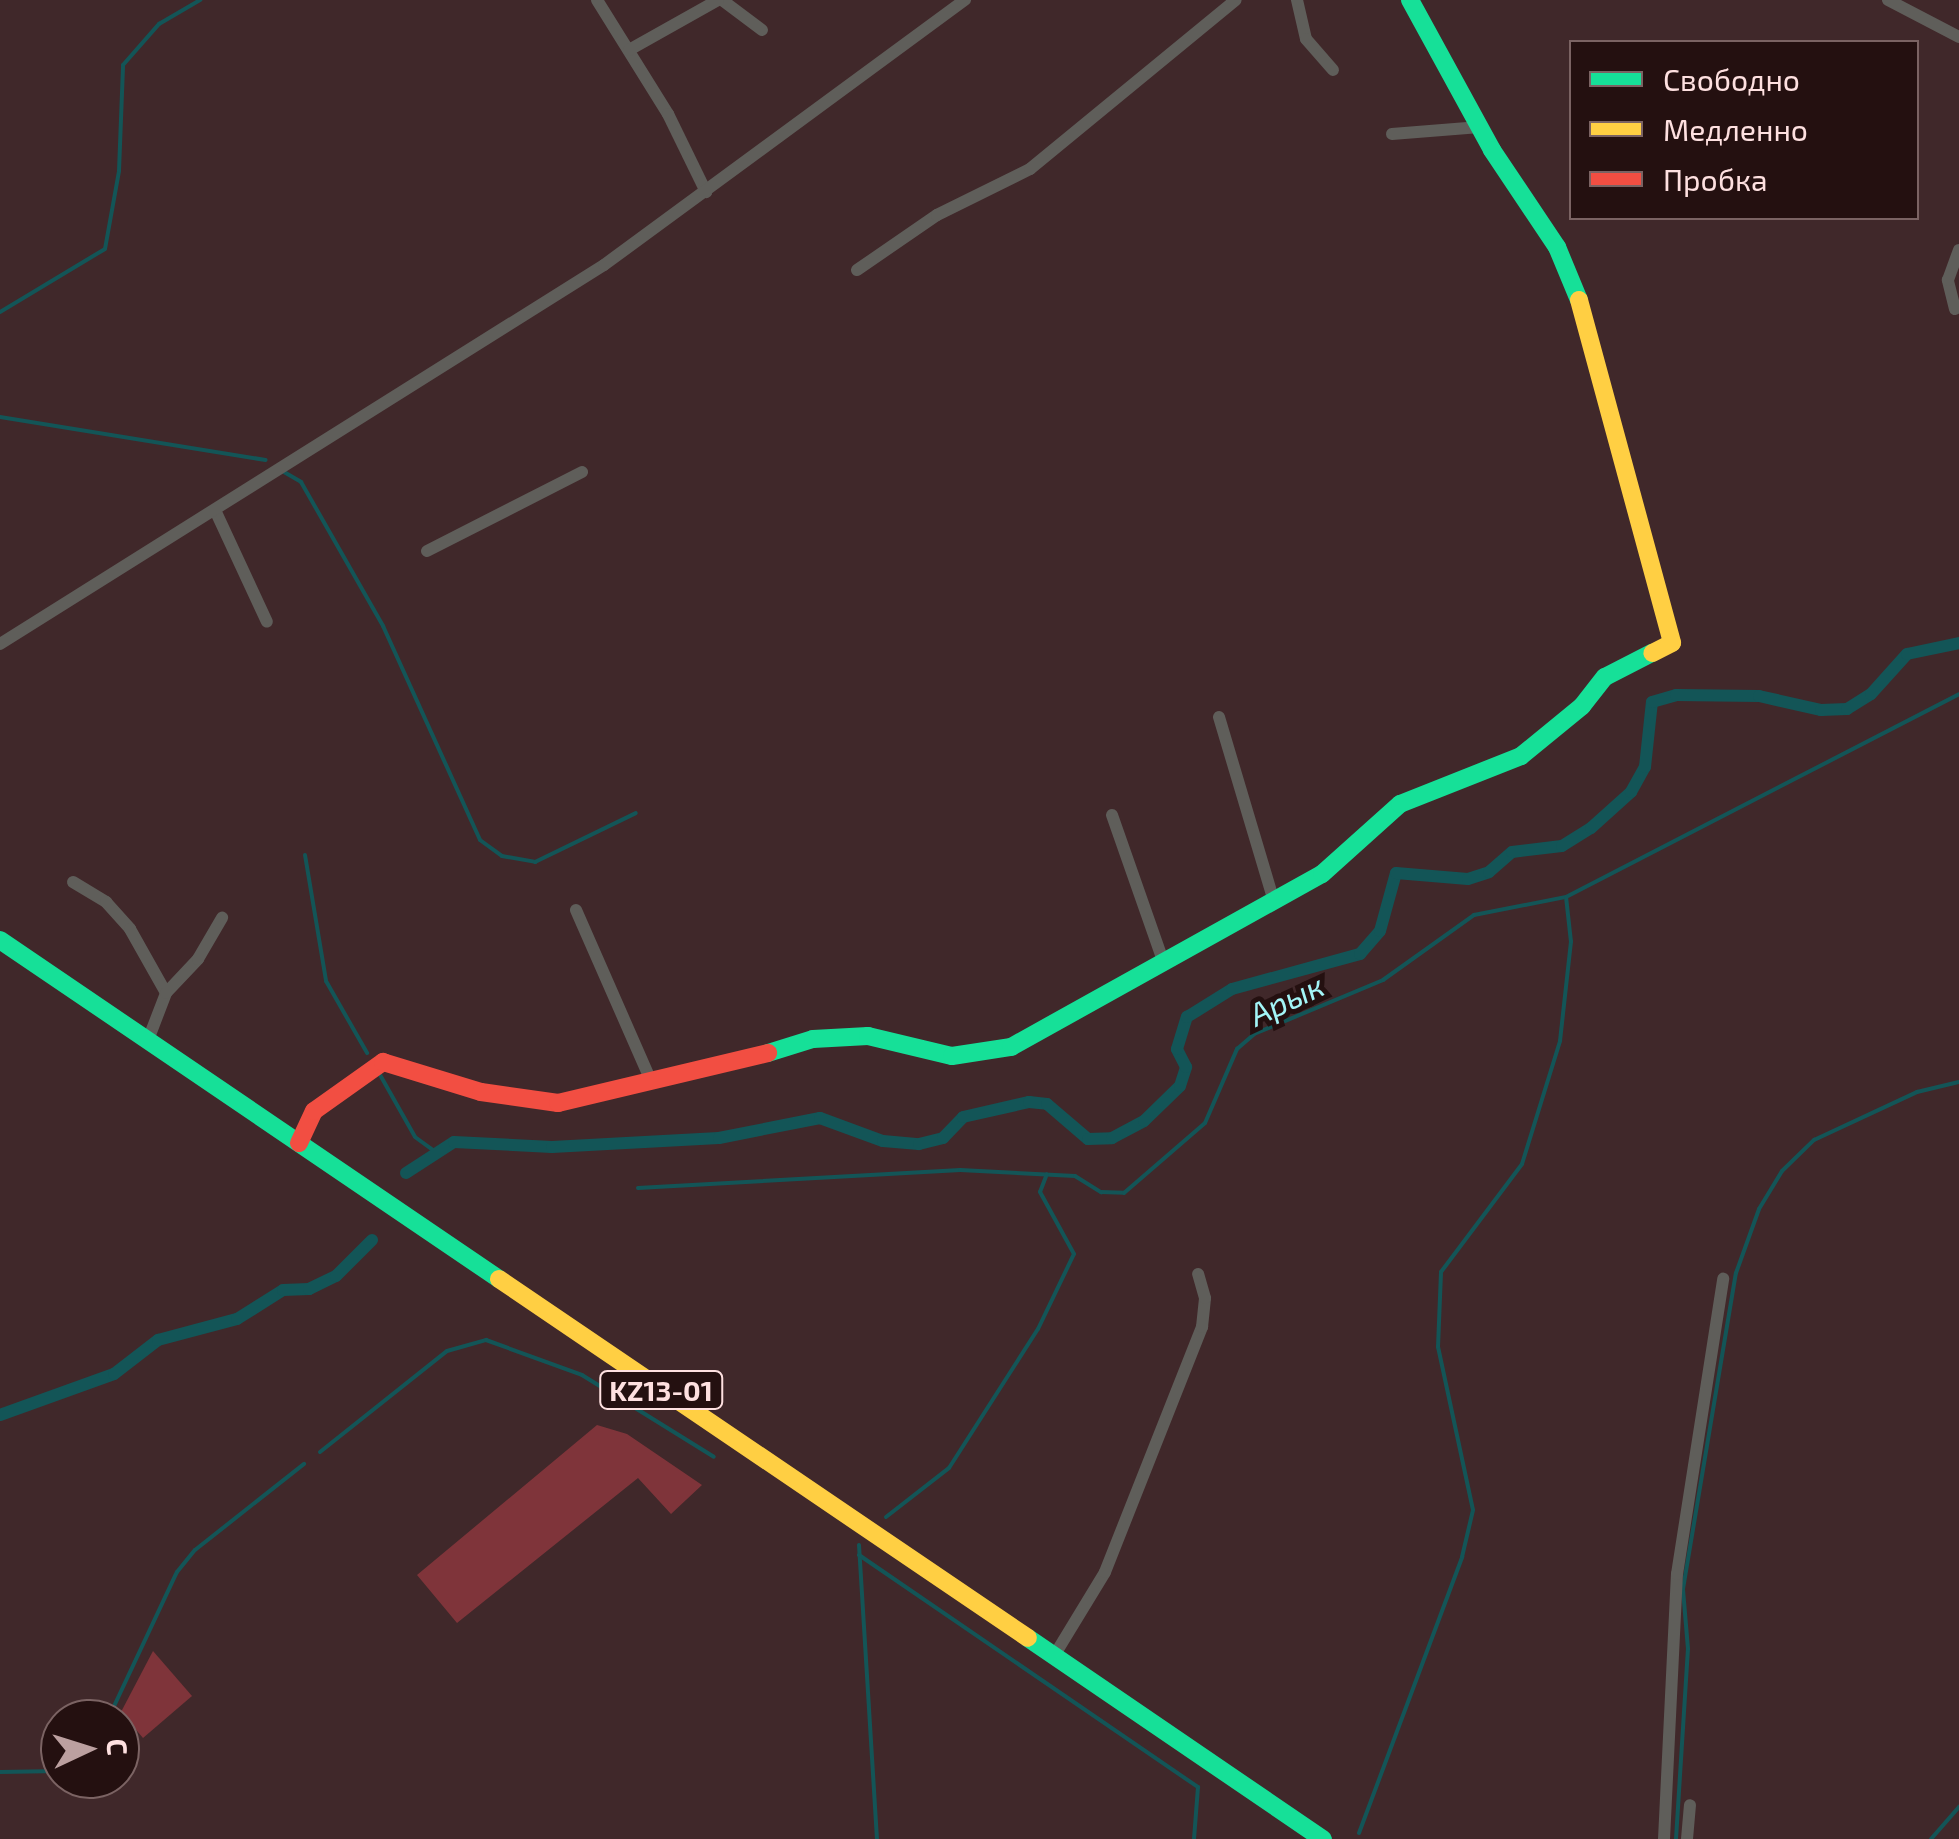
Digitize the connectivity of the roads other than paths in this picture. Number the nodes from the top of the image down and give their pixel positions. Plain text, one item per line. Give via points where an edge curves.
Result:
1 (597, 0) edge
2 (720, 0) edge
3 (965, 0) edge
4 (1236, 0) edge
5 (1297, 0) edge
6 (1410, 0) edge
7 (1888, 0) edge
8 (762, 30) dead end
9 (1959, 36) edge
10 (629, 50) junction
11 (1333, 70) dead end
12 (1480, 127) junction
13 (1392, 134) dead end
14 (706, 192) junction
15 (1959, 250) edge
16 (857, 270) dead end
17 (1955, 310) dead end
18 (582, 472) dead end
19 (215, 510) junction
20 (427, 551) dead end
21 (267, 622) dead end
22 (0, 644) edge
23 (1218, 717) dead end
24 (1112, 814) dead end
25 (73, 882) dead end
26 (1273, 898) junction
27 (576, 910) dead end
28 (222, 918) dead end
29 (0, 940) edge
30 (1163, 962) junction
31 (166, 993) junction
32 (148, 1040) junction
33 (652, 1083) junction
34 (299, 1143) junction
35 (1198, 1274) dead end
36 (1723, 1279) dead end
37 (1054, 1656) junction
38 (1690, 1805) dead end
39 (1323, 1839) edge
40 (1664, 1839) edge
41 (1687, 1839) edge

1 - 10 street
2 - 8 street
2 - 10 street
3 - 14 street
4 - 16 street via 1030,169 937,215
5 - 11 street via 1306,38
6 - 12 main road
7 - 9 street
10 - 14 street
12 - 13 street
12 - 26 main road via 1557,247 1576,291 1672,643 1605,677 1582,706 1521,756 1400,804 1322,874
14 - 19 street via 565,290
15 - 17 street via 1948,280
18 - 20 street
19 - 21 street
19 - 22 street
23 - 26 street
24 - 30 street
25 - 31 street via 106,902 130,929
26 - 30 main road
27 - 33 street
28 - 31 street via 198,959
29 - 32 main road, KZ13-01
30 - 33 main road via 1011,1047 952,1056 868,1036 814,1039
31 - 32 street
32 - 34 main road, KZ13-01
33 - 34 main road via 558,1104 480,1092 383,1062 314,1111
34 - 37 main road, KZ13-01
35 - 37 street via 1205,1298 1202,1327 1105,1572
36 - 40 street via 1677,1574
37 - 39 main road, KZ13-01
38 - 41 street

